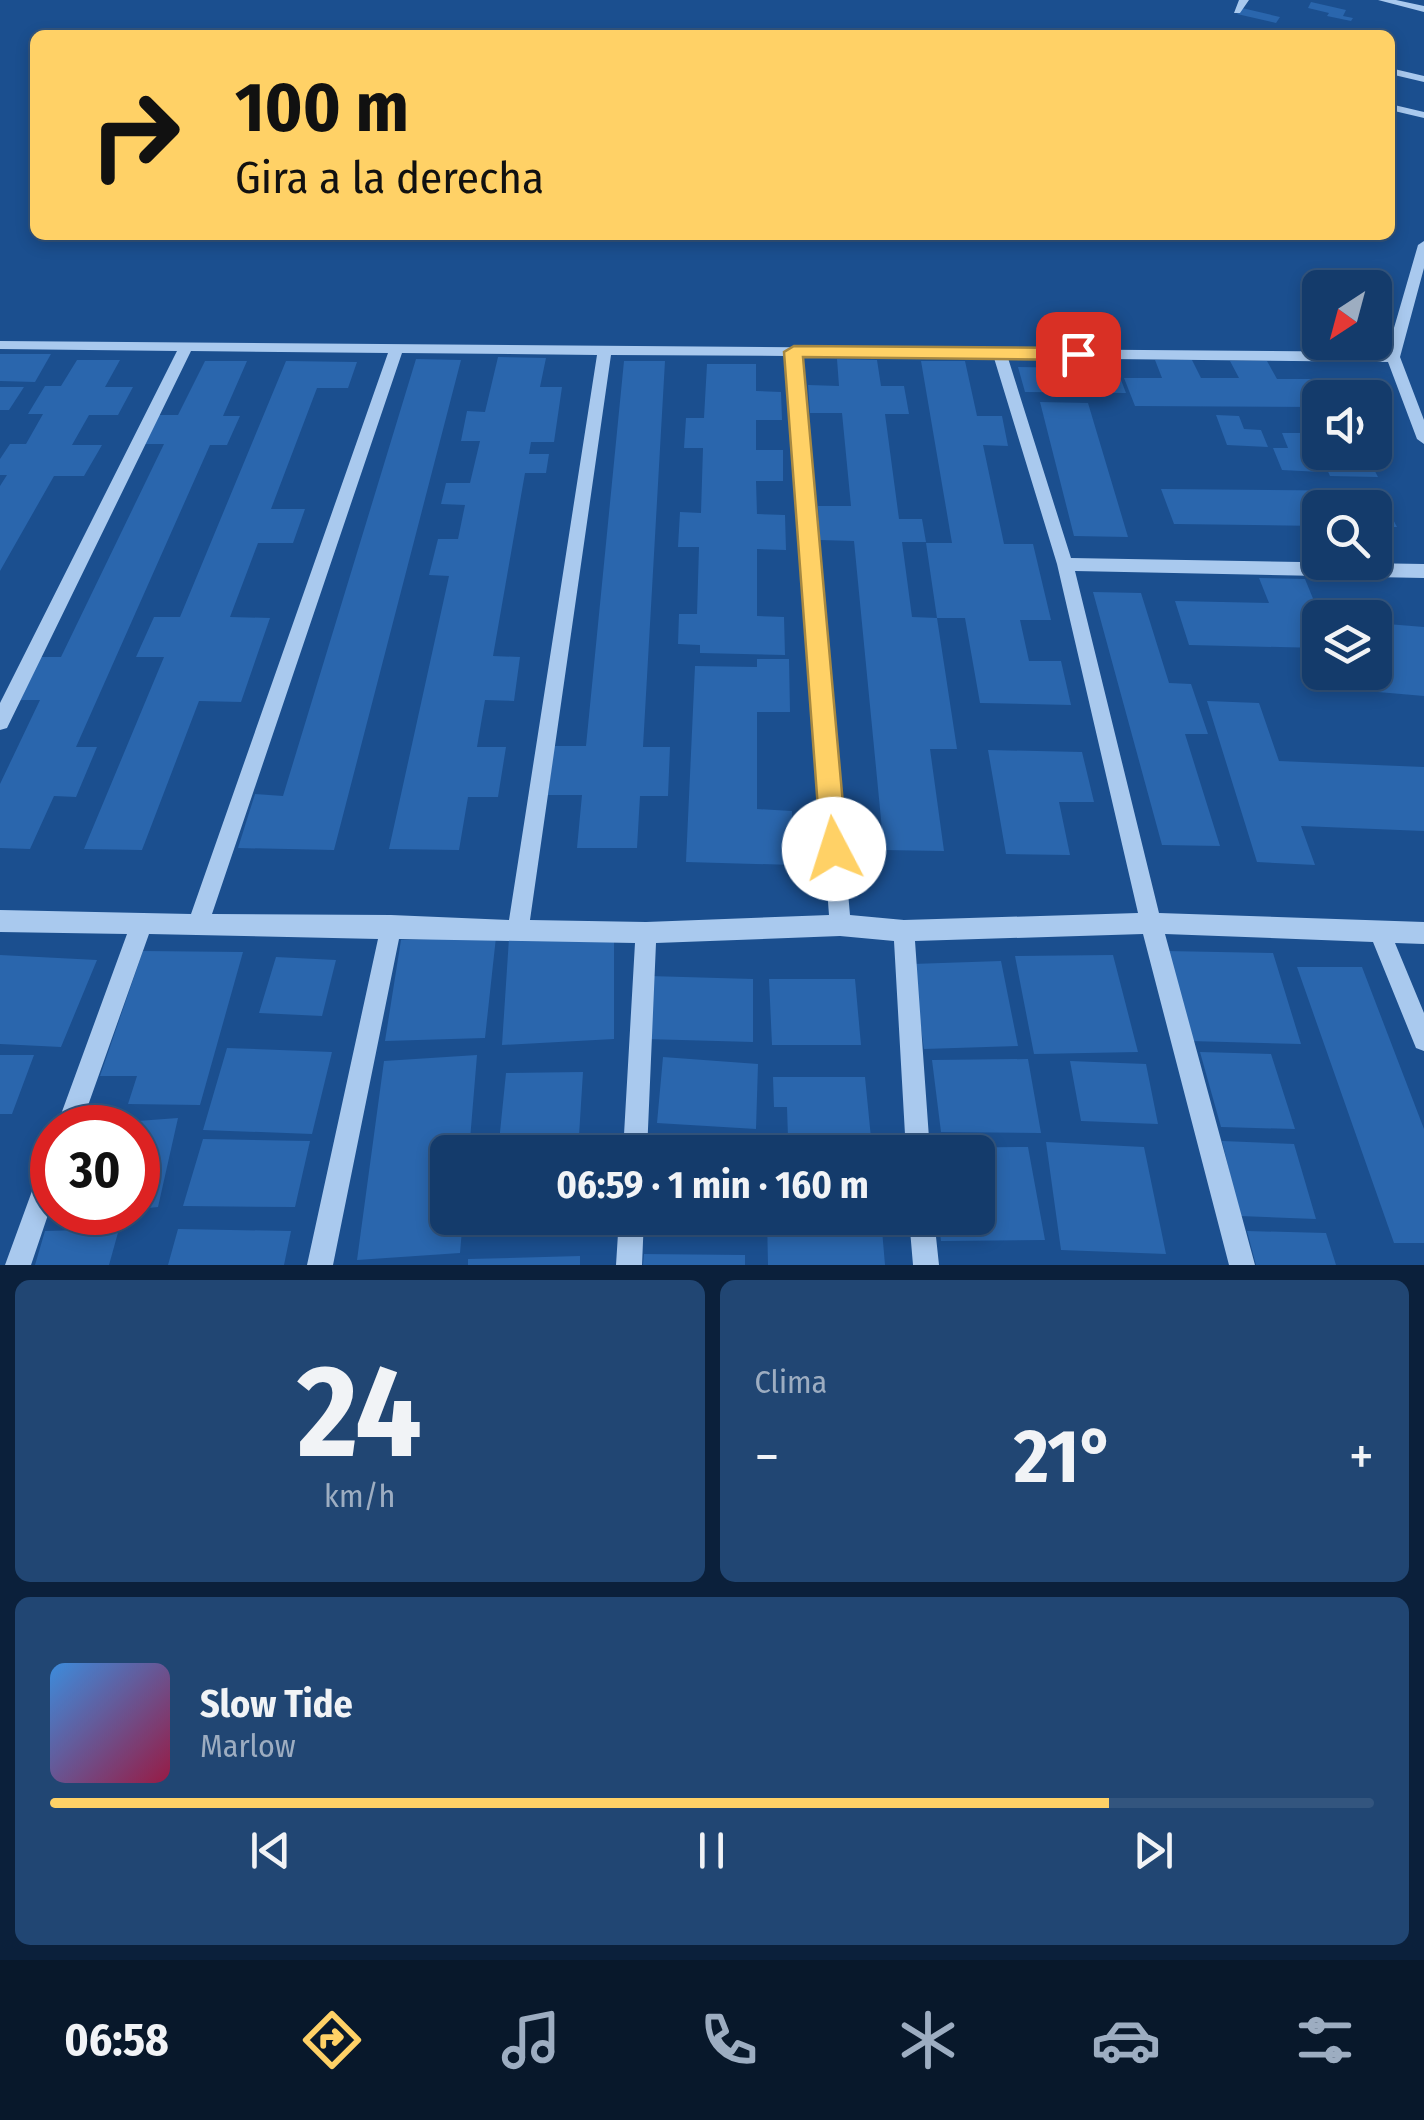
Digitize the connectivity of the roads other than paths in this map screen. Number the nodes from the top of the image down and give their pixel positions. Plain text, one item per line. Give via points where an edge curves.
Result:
1 (1244, 0) edge
2 (1382, 0) edge
3 (1424, 9) edge
4 (1237, 12) dead end
5 (1395, 72) edge
6 (1424, 79) edge
7 (1395, 108) edge
8 (1424, 115) edge
9 (1424, 245) edge
10 (0, 345) edge
11 (187, 345) junction
12 (397, 348) junction
13 (604, 350) junction
14 (794, 352) junction
15 (999, 353) junction
16 (1393, 356) junction
17 (1424, 439) edge
18 (1065, 564) junction
19 (1424, 571) edge
20 (0, 722) edge
21 (0, 920) edge
22 (142, 923) junction
23 (1152, 923) junction
24 (840, 925) junction
25 (197, 926) junction
26 (392, 926) junction
27 (518, 930) junction
28 (904, 931) junction
29 (646, 933) junction
30 (1380, 933) junction
31 (1424, 934) edge
32 (1424, 1040) edge
33 (76, 1105) edge
34 (636, 1135) edge
35 (917, 1135) edge
36 (30, 1231) edge
37 (631, 1235) edge
38 (923, 1235) edge
39 (18, 1265) edge
40 (320, 1265) edge
41 (629, 1265) edge
42 (926, 1265) edge
43 (1242, 1265) edge

1 - 4 street
2 - 3 street
5 - 6 street
7 - 8 street
9 - 16 street
10 - 11 street
11 - 12 street
11 - 20 street
12 - 13 street
12 - 25 street
13 - 14 street
13 - 27 street
14 - 15 street
14 - 24 street
15 - 16 street
15 - 18 street
16 - 17 street
18 - 19 street
18 - 23 street
21 - 22 street
22 - 25 street
22 - 33 street
23 - 28 street
23 - 30 street
23 - 43 street
24 - 28 street
24 - 29 street
25 - 26 street
26 - 27 street
26 - 40 street
27 - 29 street
28 - 35 street
29 - 34 street
30 - 31 street
30 - 32 street
36 - 39 street
37 - 41 street
38 - 42 street

